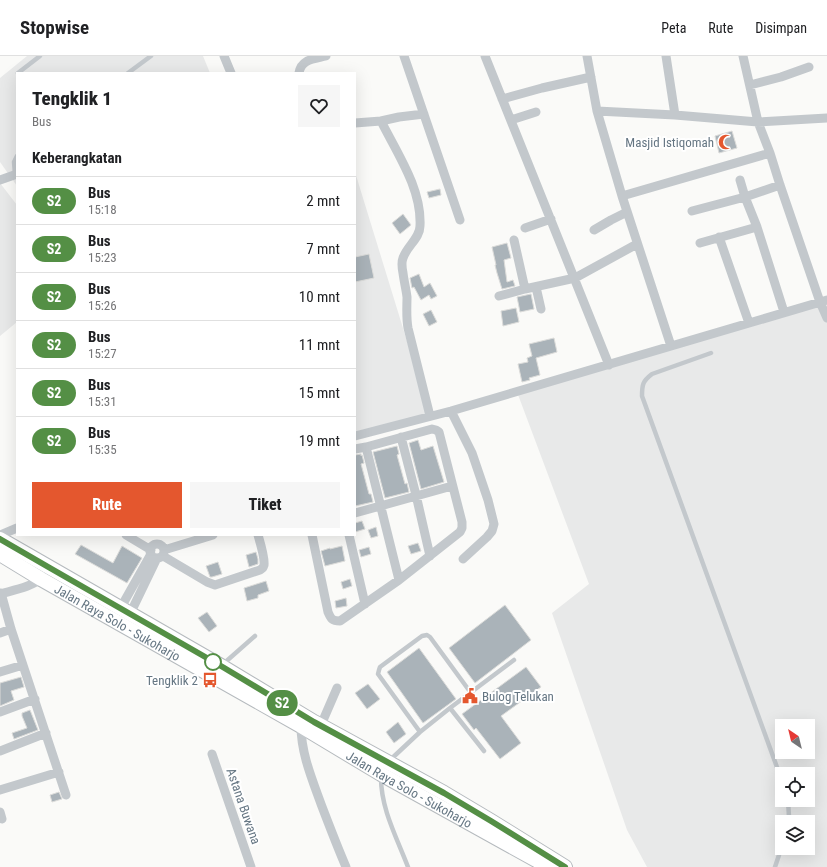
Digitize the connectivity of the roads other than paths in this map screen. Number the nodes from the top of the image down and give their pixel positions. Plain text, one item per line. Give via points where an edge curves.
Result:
1 (40, 56) edge
2 (151, 56) edge
3 (224, 56) edge
4 (326, 56) edge
5 (404, 56) edge
6 (485, 56) edge
7 (587, 56) edge
8 (666, 56) edge
9 (743, 56) edge
10 (302, 59) edge
11 (809, 68) dead end
12 (19, 72) edge
13 (129, 72) edge
14 (231, 72) edge
15 (299, 72) edge
16 (591, 77) junction
17 (750, 84) junction
18 (502, 99) junction
19 (597, 111) junction
20 (536, 112) dead end
21 (424, 114) junction
22 (675, 115) junction
23 (511, 120) junction
24 (826, 120) edge
25 (381, 121) junction
26 (758, 122) junction
27 (356, 123) edge
28 (770, 153) junction
29 (16, 158) edge
30 (16, 174) edge
31 (0, 180) edge
32 (740, 180) dead end
33 (780, 185) junction
34 (624, 195) junction
35 (745, 197) junction
36 (692, 211) dead end
37 (627, 212) junction
38 (551, 219) junction
39 (460, 220) dead end
40 (757, 227) junction
41 (525, 228) dead end
42 (594, 230) dead end
43 (719, 237) junction
44 (514, 240) dead end
45 (700, 243) dead end
46 (637, 244) junction
47 (575, 278) junction
48 (536, 287) junction
49 (525, 289) junction
50 (500, 296) dead end
51 (824, 301) edge
52 (541, 309) dead end
53 (784, 312) junction
54 (827, 318) edge
55 (749, 323) junction
56 (671, 346) junction
57 (711, 353) dead end
58 (609, 365) junction
59 (451, 411) junction
60 (430, 416) junction
61 (356, 436) edge
62 (401, 437) junction
63 (366, 447) junction
64 (356, 449) edge
65 (452, 486) junction
66 (416, 496) junction
67 (380, 506) junction
68 (356, 513) edge
69 (16, 528) edge
70 (0, 535) edge
71 (128, 536) edge
72 (156, 536) edge
73 (210, 536) edge
74 (258, 536) edge
75 (312, 536) edge
76 (348, 536) edge
77 (0, 539) edge
78 (157, 552) junction
79 (0, 554) edge
80 (430, 556) junction
81 (463, 559) dead end
82 (46, 574) junction
83 (399, 580) junction
84 (0, 594) edge
85 (365, 604) junction
86 (125, 611) junction
87 (11, 629) junction
88 (0, 633) edge
89 (255, 636) dead end
90 (514, 660) dead end
91 (23, 664) junction
92 (221, 666) junction
93 (0, 672) edge
94 (337, 688) dead end
95 (471, 692) junction
96 (35, 699) junction
97 (450, 708) junction
98 (0, 712) edge
99 (312, 727) junction
100 (420, 732) junction
101 (46, 733) junction
102 (0, 751) edge
103 (484, 751) dead end
104 (212, 754) dead end
105 (777, 767) edge
106 (384, 768) junction
107 (59, 772) junction
108 (0, 790) edge
109 (66, 794) dead end
110 (779, 855) edge
111 (251, 867) edge
112 (346, 867) edge
113 (408, 867) edge
114 (549, 867) edge
115 (565, 867) edge
116 (775, 867) edge

1 - 12 lane
2 - 13 lane
3 - 14 street
4 - 10 street
5 - 21 street
6 - 18 street
7 - 16 street
8 - 22 street
9 - 17 street
10 - 15 street
11 - 17 street
16 - 18 street
16 - 19 street
17 - 26 street
18 - 23 street
19 - 22 street
19 - 34 street
20 - 23 street
21 - 25 street
21 - 39 street
22 - 26 street
23 - 38 street
24 - 26 street
25 - 27 street
25 - 60 street via 418,199 421,227 404,253 402,263 407,295 407,324
26 - 28 street
28 - 33 street
28 - 34 street
29 - 30 lane
30 - 31 street
32 - 35 street
33 - 35 street
33 - 51 street
34 - 37 street
35 - 36 street
35 - 40 street
37 - 42 street
37 - 46 street
38 - 41 street
38 - 47 street
40 - 43 street
40 - 53 street
43 - 45 street
43 - 55 street
44 - 49 street
46 - 47 street
46 - 56 street
47 - 48 street
47 - 58 street
48 - 49 street
48 - 52 street
49 - 50 street
51 - 53 street
51 - 54 street
53 - 55 street
55 - 56 street
56 - 58 street
57 - 105 lane via 652,374 645,379 642,396
58 - 59 street
59 - 60 street
59 - 81 street via 472,454 494,524 487,537
60 - 61 street
62 - 63 street
62 - 65 street via 437,430
62 - 66 street
63 - 64 street
63 - 67 street
65 - 66 street
65 - 80 street via 462,528
66 - 67 street
66 - 80 street
67 - 68 street
67 - 83 street
69 - 70 street
71 - 78 street
72 - 78 street
73 - 78 street
74 - 78 street via 264,560 263,568 214,585
75 - 85 street via 331,619 340,621
76 - 85 street
77 - 82 main road, Jalan Raya Solo - Sukoharjo
78 - 86 street
79 - 82 main road, Jalan Raya Solo - Sukoharjo
80 - 83 street
82 - 84 street via 36,582
82 - 86 main road, Jalan Raya Solo - Sukoharjo
82 - 99 main road, Jalan Raya Solo - Sukoharjo
83 - 85 street
84 - 87 street
86 - 92 main road, Jalan Raya Solo - Sukoharjo
87 - 88 street
87 - 91 street
89 - 92 lane
90 - 95 lane
91 - 93 street
91 - 96 street
92 - 99 main road, Jalan Raya Solo - Sukoharjo
94 - 99 street
95 - 97 lane
95 - 100 lane via 427,635 380,667 378,674
96 - 98 street
96 - 101 street
97 - 100 lane
97 - 103 lane
99 - 106 main road, Jalan Raya Solo - Sukoharjo
99 - 112 street via 301,738 312,780
100 - 106 lane
101 - 102 street
101 - 107 street
104 - 111 street, Astana Buwana
106 - 113 lane via 381,787 383,803
106 - 114 main road, Jalan Raya Solo - Sukoharjo
106 - 115 main road, Jalan Raya Solo - Sukoharjo via 491,821
107 - 108 street
107 - 109 street
110 - 116 lane

